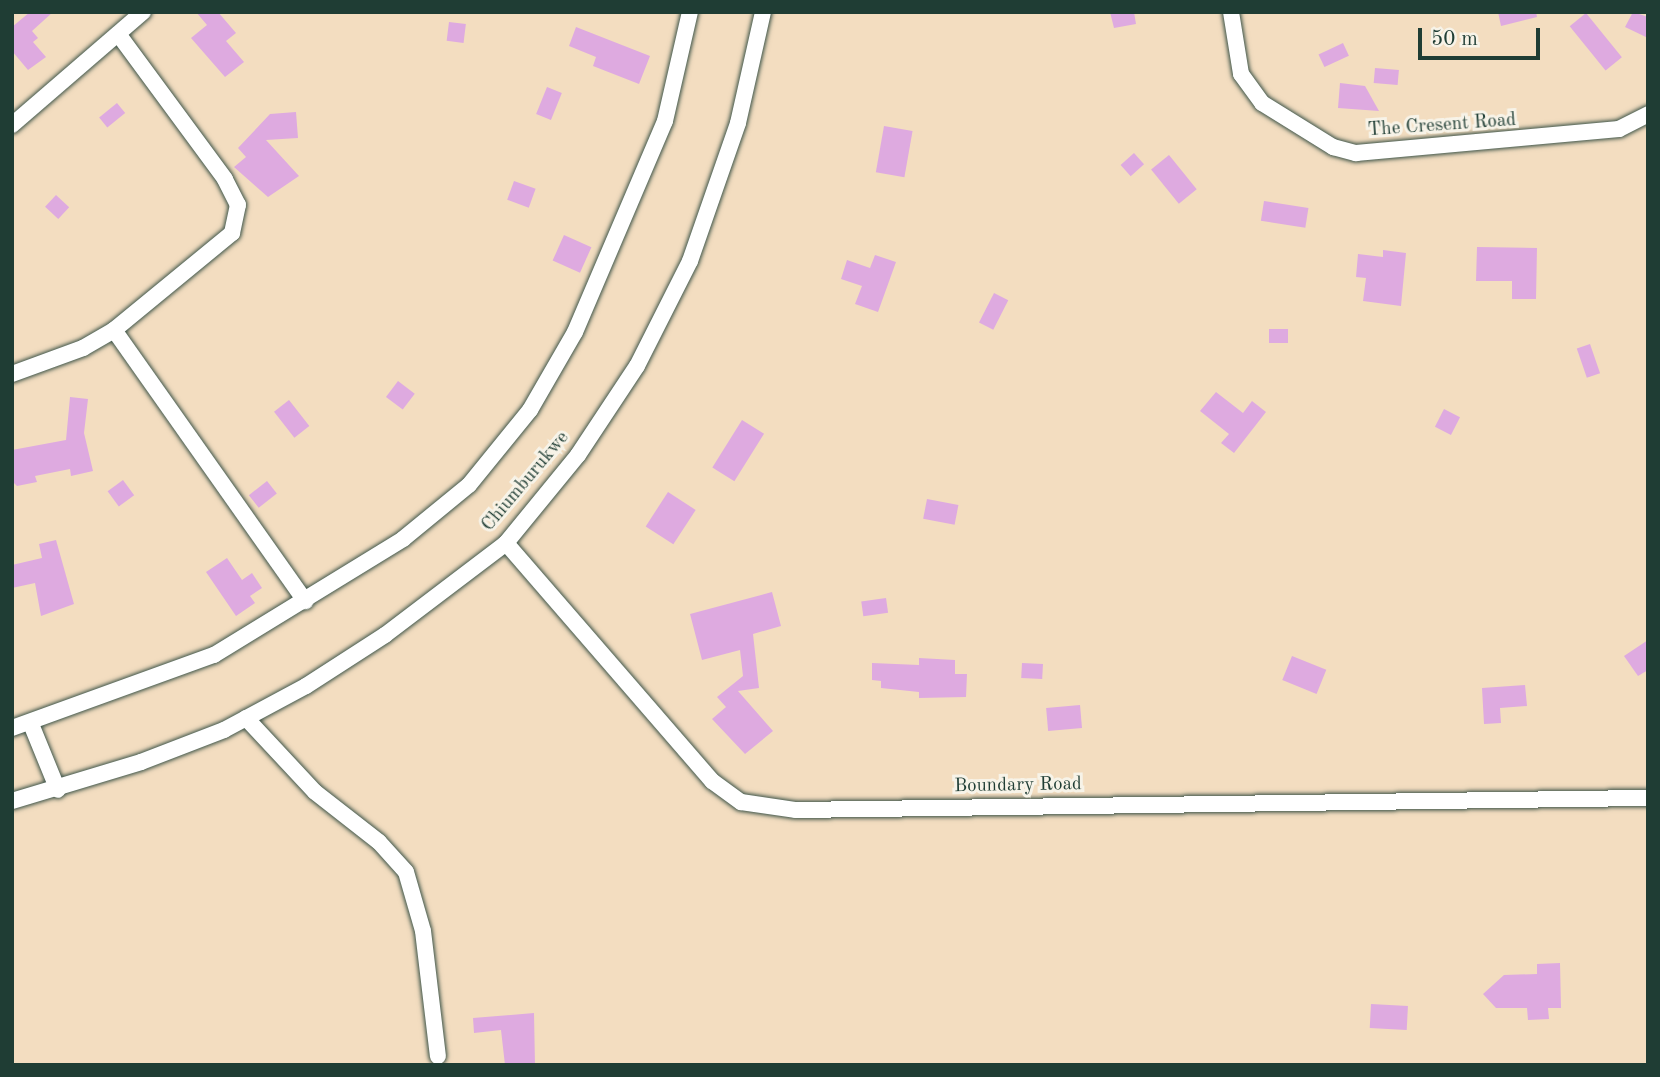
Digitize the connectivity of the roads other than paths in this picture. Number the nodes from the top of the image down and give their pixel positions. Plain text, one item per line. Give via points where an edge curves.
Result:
1 (143, 12) edge
2 (690, 12) edge
3 (763, 12) edge
4 (1231, 12) edge
5 (118, 34) junction
6 (1648, 114) edge
7 (12, 125) edge
8 (114, 330) junction
9 (12, 374) edge
10 (506, 543) junction
11 (305, 601) junction
12 (246, 718) junction
13 (31, 724) junction
14 (12, 728) edge
15 (58, 790) junction
16 (1648, 798) edge
17 (12, 800) edge
18 (438, 1056) dead end

1 - 5 street
2 - 11 street via 665,121 575,332 530,410 469,485 403,539
3 - 10 street, Chiumburukwe via 738,123 690,261 637,366 578,454
4 - 6 street, The Cresent Road via 1241,74 1262,103 1324,142 1356,153 1619,130
5 - 7 street
5 - 8 street via 225,179 238,205 232,233
8 - 9 street via 83,348
8 - 11 street
10 - 12 street, Chiumburukwe via 385,635
10 - 16 street, Boundary Road via 712,782 741,802 796,810
11 - 13 street via 214,655
12 - 15 street, Chiumburukwe via 141,762
12 - 18 street via 315,792 379,842 406,872 423,931
13 - 14 street
13 - 15 street
15 - 17 street, Chiumburukwe

